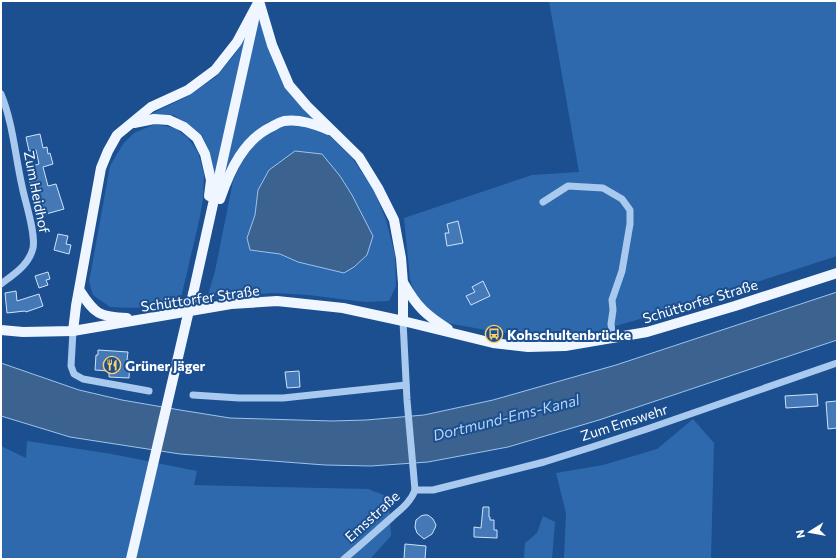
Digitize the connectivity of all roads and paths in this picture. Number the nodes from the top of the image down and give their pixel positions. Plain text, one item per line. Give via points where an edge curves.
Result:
1 (259, 1) edge
2 (1, 94) edge
3 (132, 124) junction
4 (334, 131) junction
5 (543, 202) dead end
6 (205, 238) junction
7 (837, 273) edge
8 (403, 283) junction
9 (1, 284) edge
10 (80, 291) junction
11 (151, 319) junction
12 (403, 320) junction
13 (1, 330) edge
14 (73, 331) junction
15 (456, 335) junction
16 (614, 339) junction
17 (837, 363) edge
18 (406, 385) junction
19 (149, 391) dead end
20 (193, 395) dead end
21 (415, 490) junction
22 (131, 559) edge
23 (344, 559) edge

1 - 3 main road via 237,42 215,70 188,90 151,107
1 - 4 main road via 272,45 289,85
1 - 6 main road
2 - 9 street, Zum Heidhof via 6,107 33,236 33,248 29,259 22,268
3 - 6 main road via 154,119 169,120 184,127 196,138 205,154 211,180
3 - 10 main road via 117,136 101,168
4 - 6 main road via 308,122 283,121 263,130 241,153 226,180
4 - 8 main road via 359,157 394,220
5 - 16 street via 568,186 603,188 622,199 630,210 622,270 612,300 611,324
6 - 22 main road, bridge
7 - 16 main road, Schüttorfer Straße via 735,306
8 - 12 main road
8 - 15 main road via 423,312
10 - 11 main road via 92,308 102,316
10 - 14 main road
11 - 12 main road, Schüttorfer Straße via 231,304 277,301 343,308
11 - 14 main road, Schüttorfer Straße
12 - 15 main road, Schüttorfer Straße
12 - 18 street
13 - 14 main road, Schüttorfer Straße
14 - 19 street via 71,366 74,374 83,379
15 - 16 main road, Schüttorfer Straße via 528,347 565,346
17 - 21 street, Zum Emswehr via 654,427 550,460 433,490
18 - 20 street via 283,398
18 - 21 street
21 - 23 street, Emsstraße via 406,504

